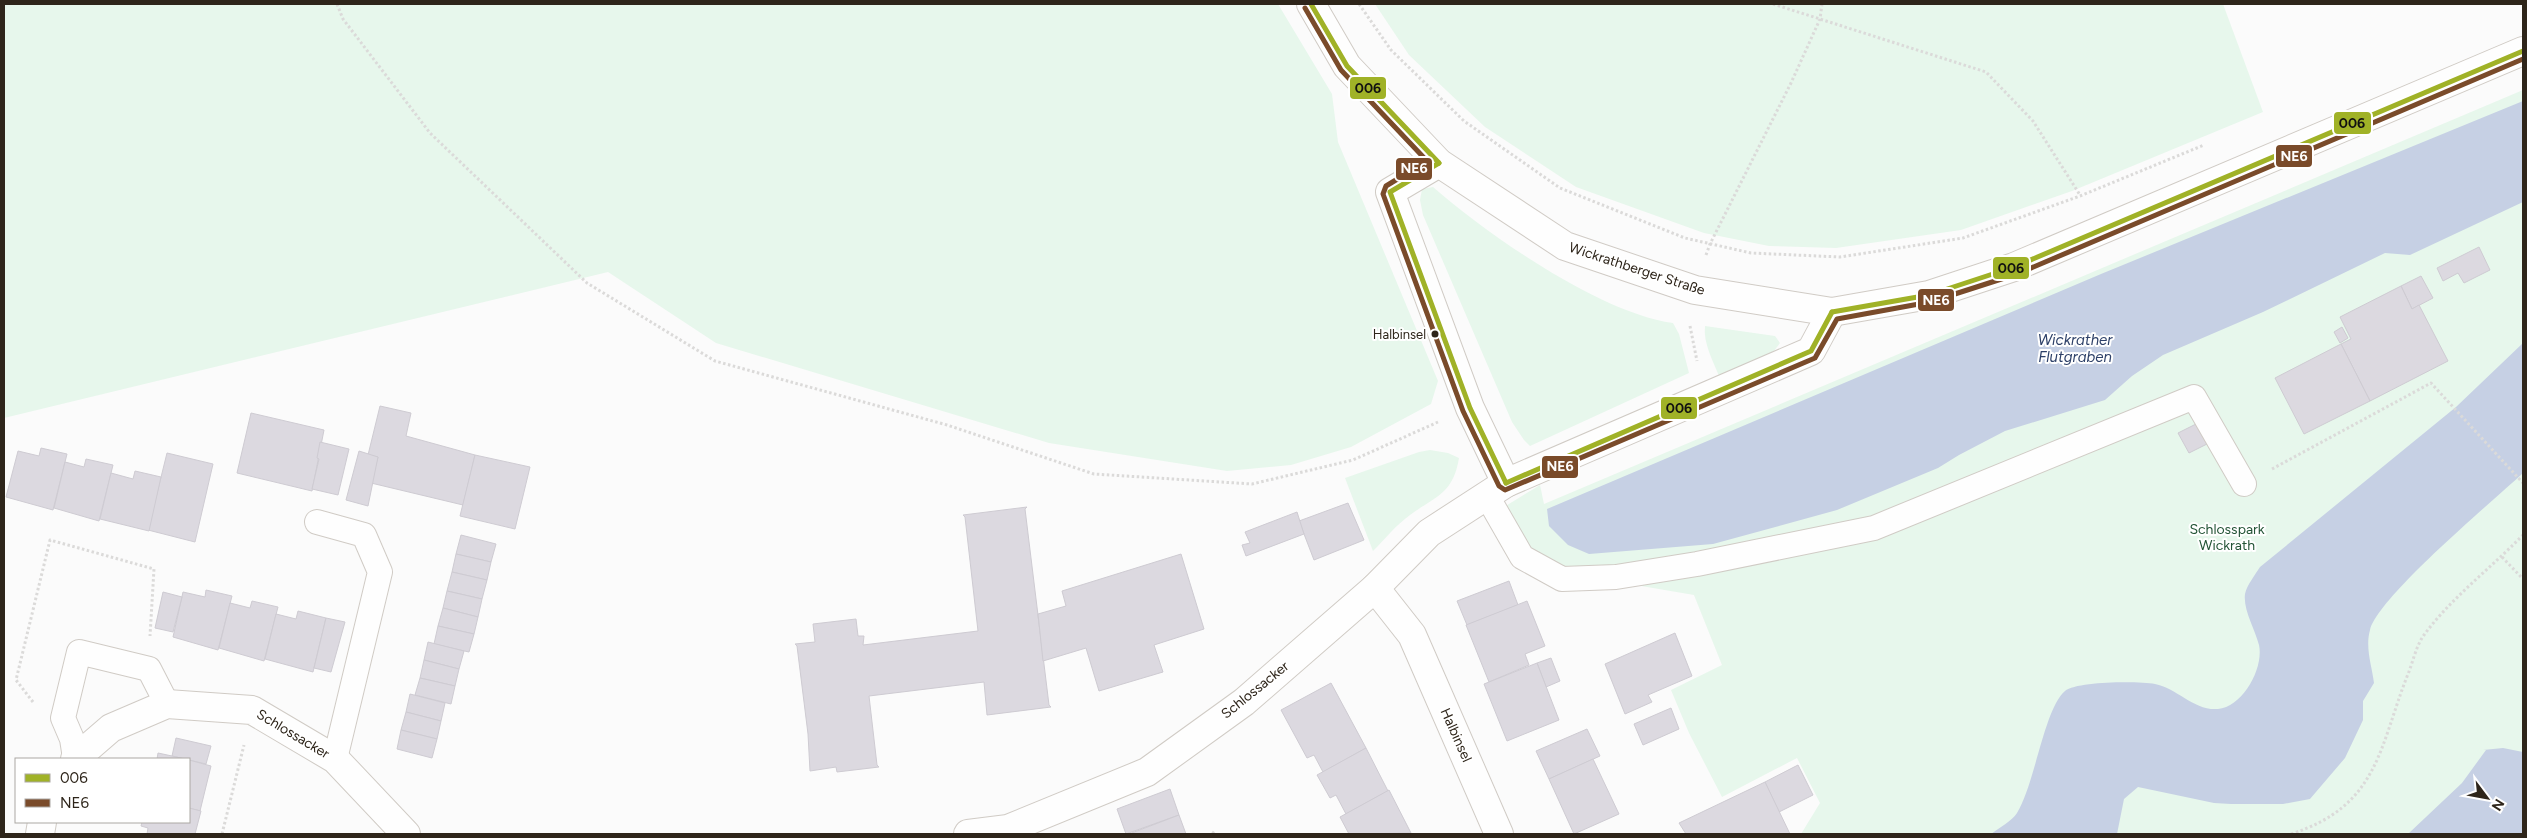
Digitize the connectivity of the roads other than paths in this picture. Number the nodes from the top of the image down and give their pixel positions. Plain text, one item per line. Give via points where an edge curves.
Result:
1 (1311, 4) edge
2 (2523, 51) edge
3 (1439, 163) junction
4 (1832, 312) junction
5 (2244, 484) road end
6 (1496, 489) junction
7 (317, 522) dead end
8 (1376, 588) junction
9 (167, 704) junction
10 (75, 758) edge
11 (76, 758) edge
12 (335, 759) junction
13 (1008, 831) edge
14 (406, 834) edge
15 (968, 834) edge
16 (1499, 834) edge

1 - 3 street, Wickrathberger Straße via 1347,66
2 - 4 street, Wickrathberger Straße via 2014,267 1929,295
3 - 4 street, Wickrathberger Straße via 1565,246 1696,290
3 - 6 street via 1390,192 1470,408
4 - 6 street, Schlossacker via 1811,351
5 - 6 lane via 2194,397 1874,528 1697,564 1616,577 1562,579 1522,557
6 - 8 street, Schlossacker via 1429,533
7 - 12 lane via 364,535 380,572
8 - 13 street, Schlossacker via 1244,702 1147,772
8 - 16 street, Halbinsel via 1412,635
9 - 10 lane via 149,669 79,652 64,718
9 - 11 street, Schlossacker via 111,728
9 - 12 street, Schlossacker via 252,710
12 - 14 street, Schlossacker
13 - 15 street, Schlossacker

